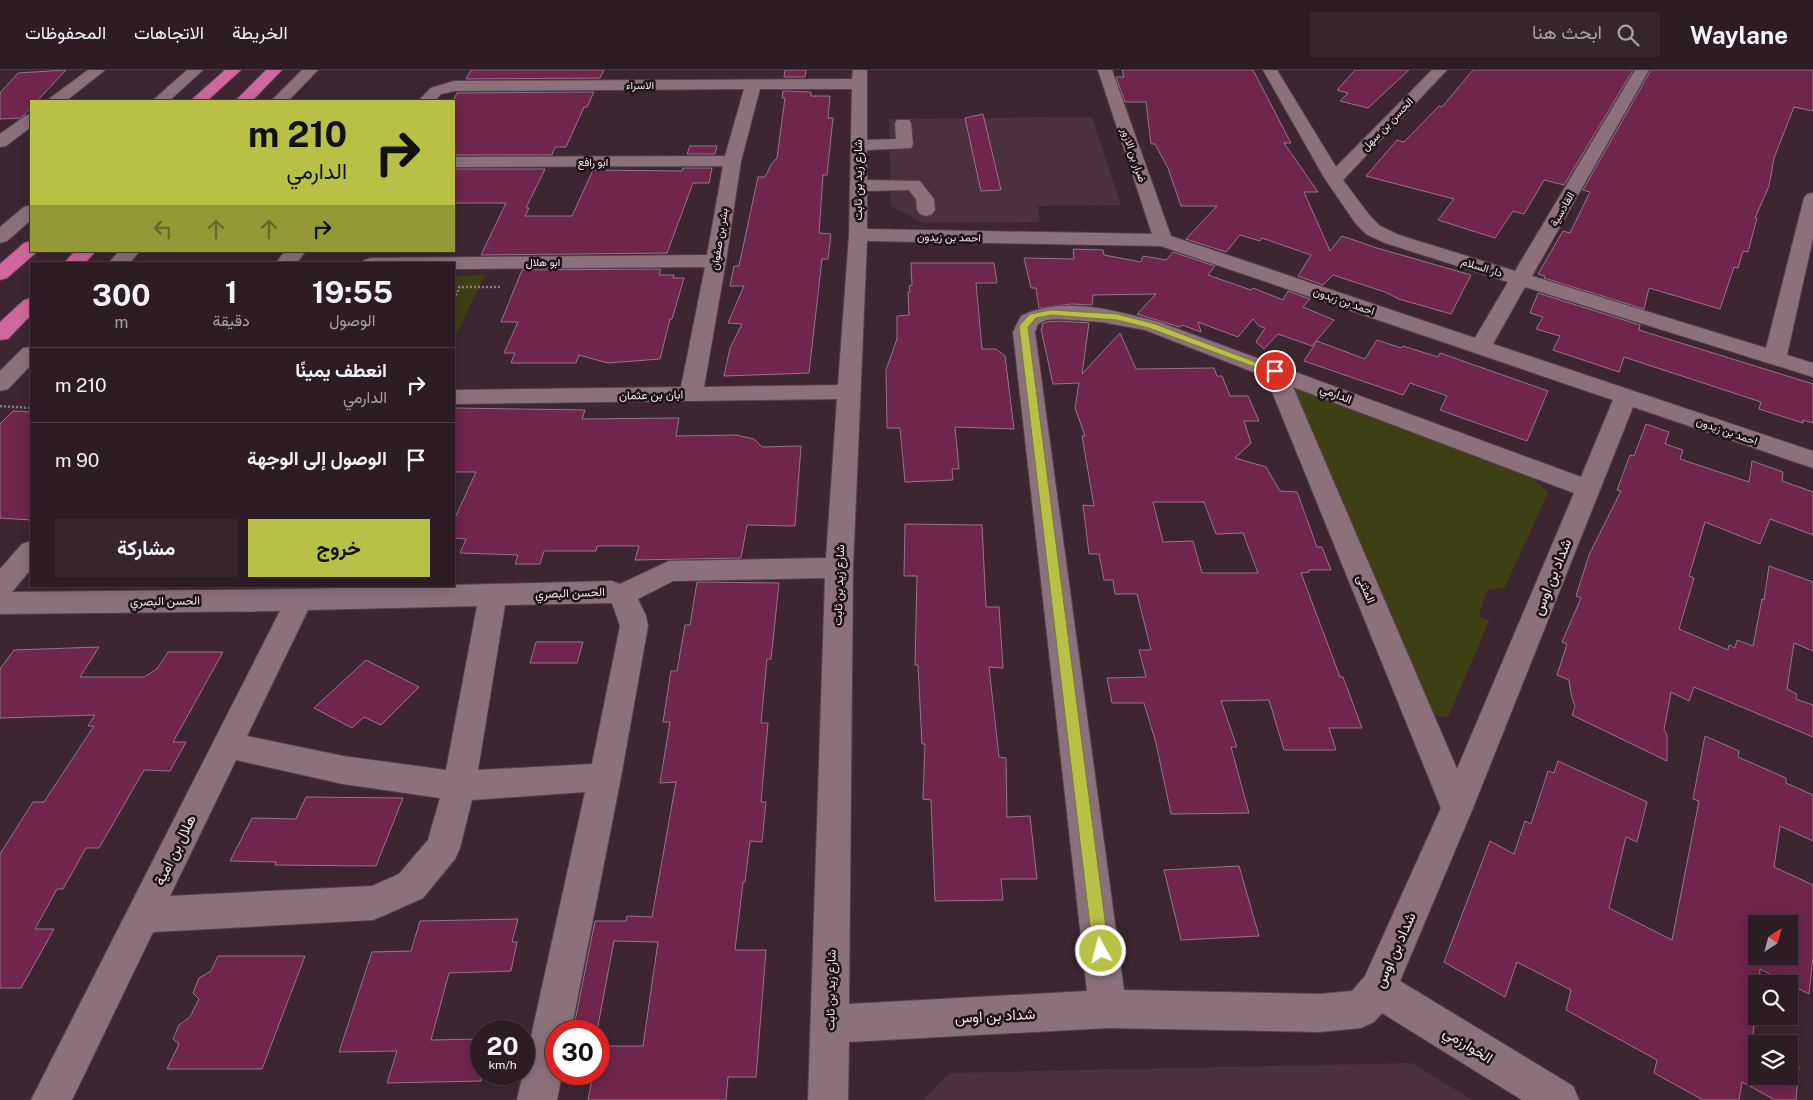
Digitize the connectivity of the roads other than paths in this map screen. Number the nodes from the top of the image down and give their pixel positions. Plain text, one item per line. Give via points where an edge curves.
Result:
1 (98, 70) edge
2 (196, 70) edge
3 (234, 70) edge
4 (276, 70) edge
5 (311, 70) edge
6 (1104, 70) edge
7 (1270, 70) edge
8 (1440, 70) edge
9 (1642, 70) edge
10 (860, 77) edge
11 (752, 85) junction
12 (57, 100) edge
13 (161, 100) edge
14 (199, 100) edge
15 (244, 100) edge
16 (280, 100) edge
17 (427, 100) edge
18 (30, 120) edge
19 (903, 123) dead end
20 (0, 142) edge
21 (859, 145) junction
22 (732, 161) junction
23 (455, 162) edge
24 (1334, 178) junction
25 (858, 186) junction
26 (1813, 198) edge
27 (926, 210) dead end
28 (30, 212) edge
29 (858, 235) junction
30 (0, 237) edge
31 (1164, 240) junction
32 (30, 248) edge
33 (85, 252) edge
34 (129, 252) edge
35 (295, 252) edge
36 (716, 261) junction
37 (75, 262) edge
38 (120, 262) edge
39 (287, 262) edge
40 (455, 263) edge
41 (0, 274) edge
42 (1521, 279) junction
43 (30, 305) edge
44 (0, 334) edge
45 (1480, 347) junction
46 (30, 354) edge
47 (1775, 358) junction
48 (1813, 370) edge
49 (1275, 371) junction
50 (0, 384) edge
51 (849, 392) junction
52 (691, 394) junction
53 (455, 397) edge
54 (1626, 397) junction
55 (1813, 460) edge
56 (1588, 489) junction
57 (30, 552) edge
58 (839, 568) junction
59 (0, 587) edge
60 (493, 595) junction
61 (622, 595) junction
62 (299, 600) junction
63 (0, 603) edge
64 (227, 745) junction
65 (605, 777) junction
66 (459, 786) junction
67 (1457, 808) junction
68 (143, 915) junction
69 (1378, 989) junction
70 (1108, 1010) junction
71 (830, 1024) junction
72 (51, 1100) edge
73 (537, 1100) edge
74 (828, 1100) edge
75 (1559, 1100) edge

1 - 12 street
2 - 13 street
3 - 14 highway
4 - 15 highway
5 - 16 street
6 - 31 street, ضرار بن الازور
7 - 24 street, دار السلام
8 - 24 street, الحسن بن سهل
9 - 42 street, القادسية
10 - 11 street, الاسراء
10 - 21 street, شارع زيد بن ثابت
11 - 17 street, الاسراء via 454,86 436,91
11 - 22 street, بشر بن صفوان
18 - 20 street
19 - 21 street via 906,152
21 - 25 street, شارع زيد بن ثابت
22 - 23 street, ابو رافع
22 - 36 street, بشر بن صفوان
24 - 42 street, دار السلام via 1373,230 1392,239
25 - 27 street via 914,185 925,199
25 - 29 street, شارع زيد بن ثابت
26 - 47 street
28 - 30 street
29 - 31 street, احمد بن زيدون
29 - 51 street, شارع زيد بن ثابت
31 - 45 street, احمد بن زيدون
32 - 41 highway
33 - 37 highway
34 - 38 street
35 - 39 street
36 - 40 street, ابو هلال
36 - 52 street, بشر بن صفوان
42 - 45 street, القادسية
42 - 47 street, دار السلام
43 - 44 highway
45 - 54 street, احمد بن زيدون
46 - 50 street
47 - 48 street, دار السلام
49 - 56 street, الدارمي
49 - 67 street, المثنى
49 - 70 street, الدارمي via 1152,326 1117,317 1051,312 1033,316 1024,326
51 - 52 street, ابان بن عثمان
51 - 58 street, شارع زيد بن ثابت
52 - 53 street, ابان بن عثمان
54 - 55 street, احمد بن زيدون
54 - 56 street, شداد بن اوس
56 - 67 street, شداد بن اوس
57 - 59 street
58 - 61 street via 668,571
58 - 71 street, شارع زيد بن ثابت
60 - 61 street, الحسن البصري via 612,592
60 - 62 street, الحسن البصري
60 - 66 street
61 - 65 street, الحسن البصري via 634,626
62 - 63 street, الحسن البصري
62 - 64 street, هلال بن امية
64 - 66 street via 343,770
64 - 68 street, هلال بن امية
65 - 66 street
65 - 73 street, الحسن البصري
66 - 68 street via 443,848 411,886 373,903
67 - 69 street, شداد بن اوس
68 - 72 street, هلال بن امية
69 - 70 street, شداد بن اوس via 1361,1009 1320,1013
69 - 75 street, الخوارزمي
70 - 71 street, شداد بن اوس
71 - 74 street, شارع زيد بن ثابت

